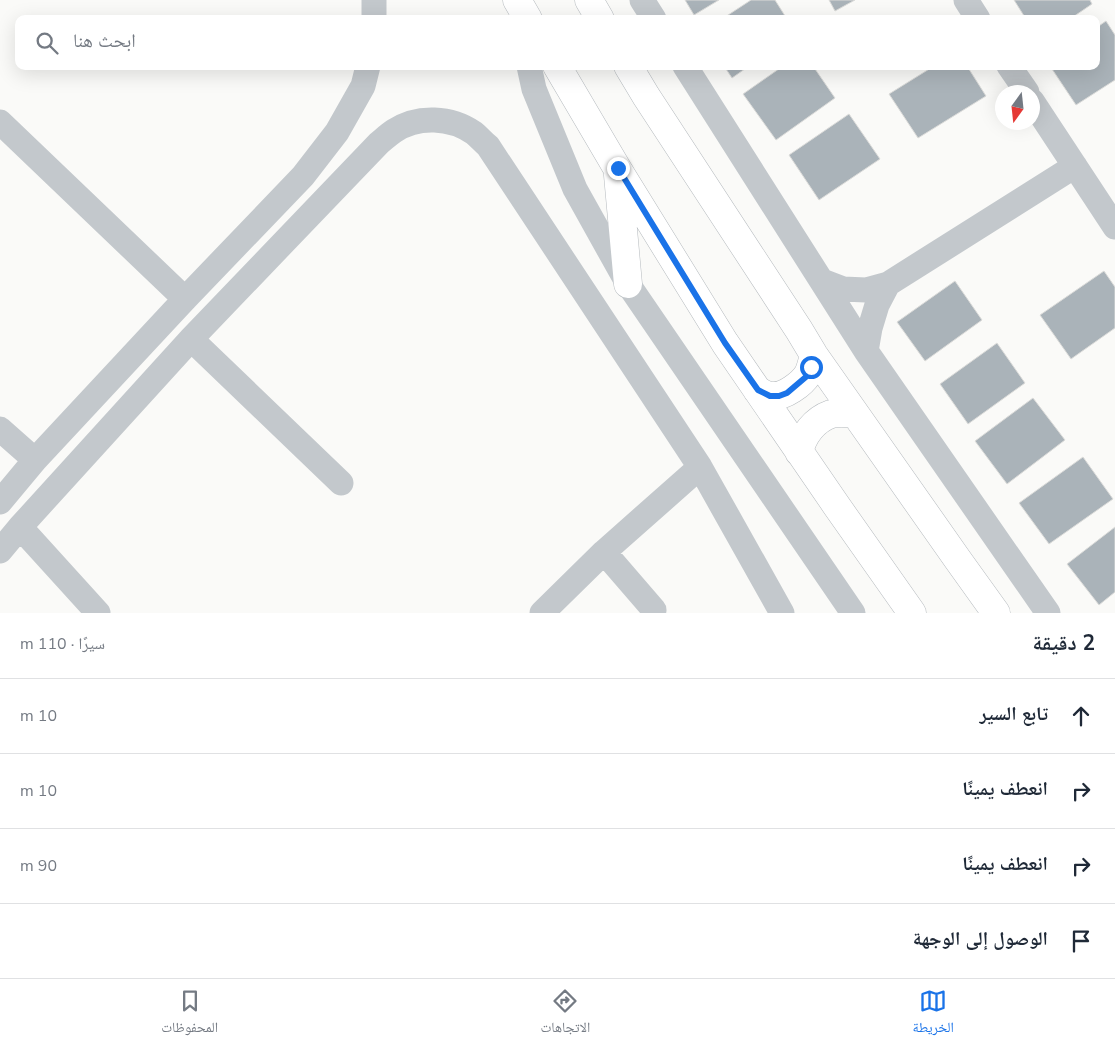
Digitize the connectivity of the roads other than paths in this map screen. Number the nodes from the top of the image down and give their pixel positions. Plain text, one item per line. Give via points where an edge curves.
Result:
1 (374, 0) edge
2 (512, 0) edge
3 (517, 0) edge
4 (589, 0) edge
5 (642, 0) edge
6 (966, 0) edge
7 (374, 15) edge
8 (515, 15) edge
9 (526, 15) edge
10 (598, 15) edge
11 (651, 15) edge
12 (975, 15) edge
13 (367, 70) edge
14 (530, 70) edge
15 (559, 70) edge
16 (631, 70) edge
17 (687, 70) edge
18 (1013, 70) edge
19 (1022, 85) edge
20 (1040, 113) edge
21 (0, 122) edge
22 (1075, 166) junction
23 (618, 168) junction
24 (1115, 227) edge
25 (822, 281) junction
26 (628, 284) junction
27 (888, 284) junction
28 (185, 299) junction
29 (191, 339) junction
30 (866, 351) junction
31 (814, 355) junction
32 (758, 390) junction
33 (855, 414) junction
34 (0, 428) edge
35 (800, 452) junction
36 (35, 460) junction
37 (700, 467) junction
38 (340, 483) dead end
39 (0, 502) edge
40 (20, 527) junction
41 (0, 551) edge
42 (604, 552) junction
43 (654, 610) dead end
44 (98, 613) edge
45 (542, 613) edge
46 (782, 613) edge
47 (853, 613) edge
48 (912, 613) edge
49 (996, 613) edge
50 (1048, 613) edge

1 - 7 street
2 - 8 street
3 - 9 main road
4 - 10 main road
5 - 11 street
6 - 12 street
13 - 28 street via 363,86 337,132 309,169
14 - 26 street via 534,88 575,189
15 - 23 main road
16 - 31 main road
17 - 25 street
18 - 19 street
20 - 22 street
21 - 28 street
22 - 24 street
22 - 27 street
23 - 26 main road
23 - 32 main road via 725,343
25 - 27 street via 843,289 866,290
25 - 30 street
26 - 47 street
27 - 30 street via 872,320
28 - 36 street
29 - 37 street via 378,143 395,130 415,122 436,119 473,133 488,146
29 - 38 street
29 - 40 street
30 - 50 street
31 - 32 main road via 807,376 787,393 770,396
31 - 33 main road
32 - 35 main road
33 - 35 main road via 832,414 817,422 802,442
33 - 49 main road
34 - 36 street
35 - 48 main road
36 - 39 street
37 - 42 street
37 - 46 street
40 - 41 street
40 - 44 street
42 - 43 street
42 - 45 street

